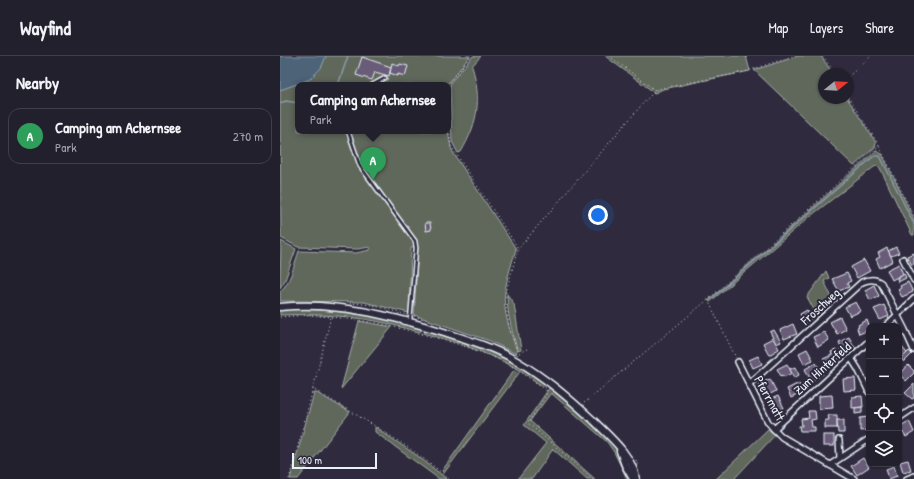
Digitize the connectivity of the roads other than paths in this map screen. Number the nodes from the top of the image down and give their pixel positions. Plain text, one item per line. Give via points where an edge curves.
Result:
1 (386, 78) dead end
2 (378, 82) edge
3 (349, 134) edge
4 (903, 259) dead end
5 (914, 280) edge
6 (914, 299) edge
7 (280, 307) edge
8 (897, 316) junction
9 (410, 321) junction
10 (889, 323) edge
11 (866, 344) edge
12 (914, 350) edge
13 (851, 358) junction
14 (738, 362) road end
15 (749, 384) junction
16 (866, 386) edge
17 (914, 408) edge
18 (902, 416) edge
19 (774, 429) junction
20 (839, 440) dead end
21 (866, 441) edge
22 (619, 448) junction
23 (840, 458) junction
24 (830, 465) junction
25 (914, 476) edge
26 (633, 479) edge
27 (636, 479) edge
28 (854, 479) edge
29 (907, 479) edge

1 - 2 lane
3 - 9 lane via 360,166 415,241
4 - 5 street
6 - 8 street
7 - 9 street via 341,308
8 - 10 street
8 - 12 street
8 - 15 street, Froschweg via 881,282 862,282
9 - 22 street via 472,341 516,360 550,383 606,432
11 - 13 street, Zum Hinterfeld
13 - 16 street
13 - 19 street, Zum Hinterfeld
14 - 15 street, Pferrmatt
15 - 19 street, Pferrmatt
17 - 18 street
19 - 24 street, Pferrmatt
20 - 23 street
21 - 23 street
22 - 26 street
22 - 27 street via 633,467
23 - 24 street
24 - 28 street, Pferrmatt
25 - 29 street

